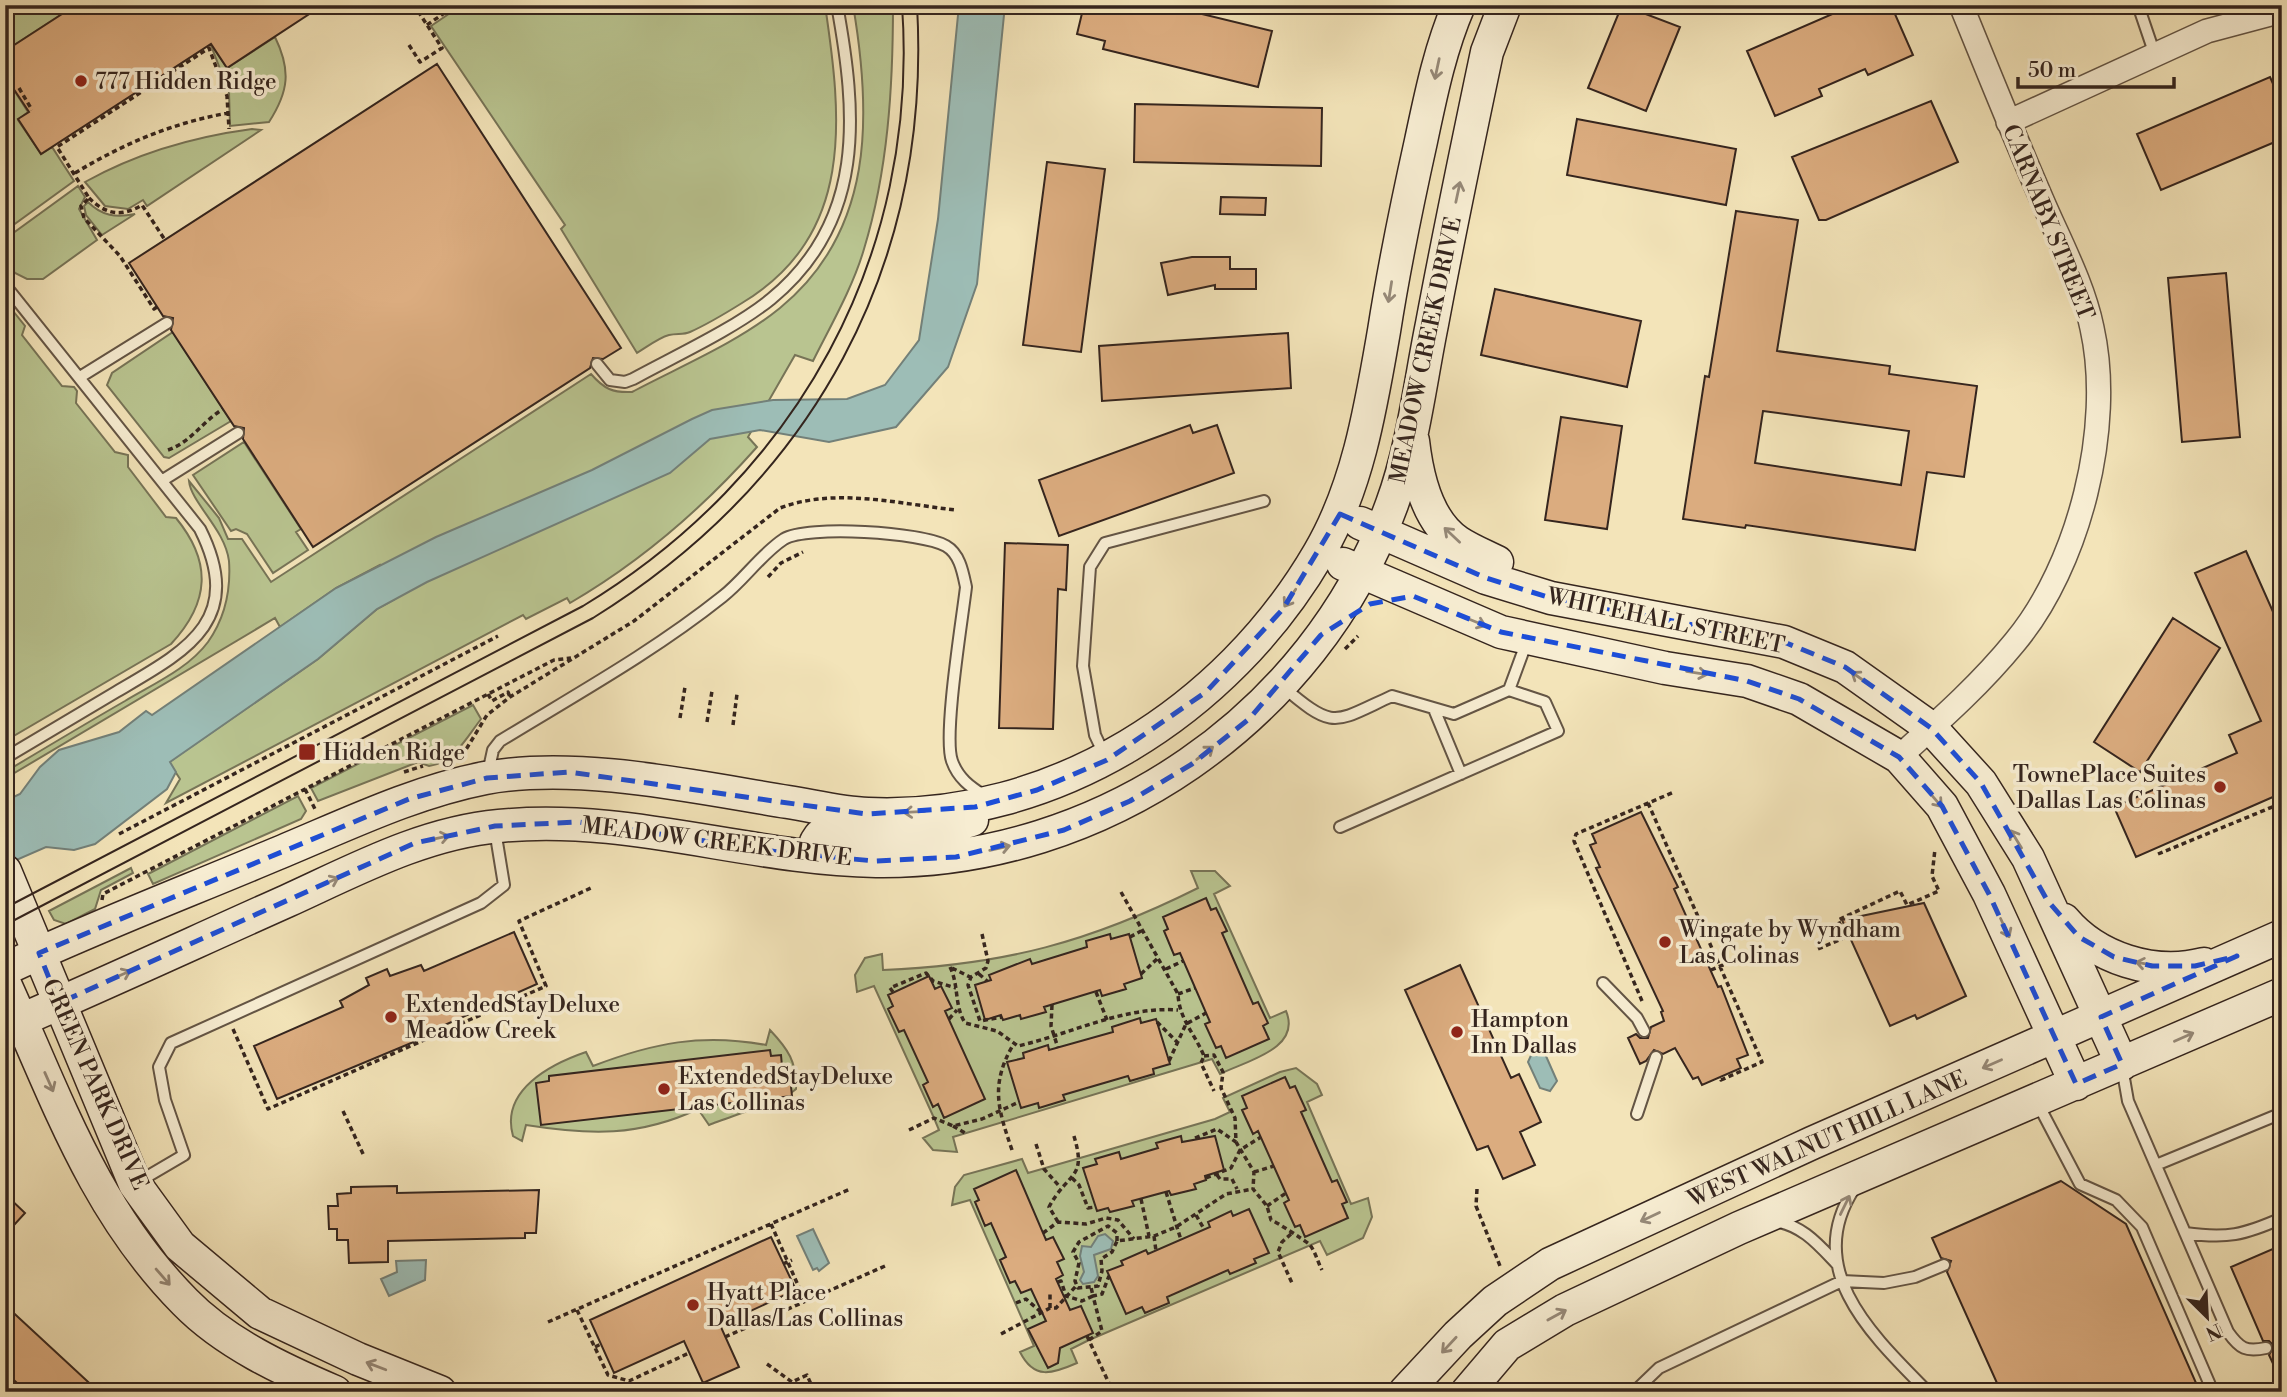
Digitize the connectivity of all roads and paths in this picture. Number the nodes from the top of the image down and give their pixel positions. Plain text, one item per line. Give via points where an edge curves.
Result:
1 (414, 5) edge
2 (456, 5) edge
3 (837, 5) edge
4 (1459, 5) edge
5 (1505, 5) edge
6 (1961, 5) edge
7 (2138, 5) edge
8 (2282, 11) edge
9 (426, 25) junction
10 (409, 45) dead end
11 (2155, 55) junction
12 (19, 88) dead end
13 (33, 110) dead end
14 (228, 113) junction
15 (2008, 122) junction
16 (229, 129) dead end
17 (74, 174) junction
18 (89, 198) junction
19 (165, 240) dead end
20 (5, 285) edge
21 (157, 307) dead end
22 (167, 323) dead end
23 (597, 363) dead end
24 (80, 377) junction
25 (223, 409) dead end
26 (1412, 428) junction
27 (238, 433) dead end
28 (168, 450) dead end
29 (163, 480) junction
30 (1264, 501) dead end
31 (956, 510) dead end
32 (1340, 514) junction
33 (1380, 532) junction
34 (1320, 553) junction
35 (1360, 573) junction
36 (1413, 596) junction
37 (1551, 598) junction
38 (1321, 635) junction
39 (498, 636) dead end
40 (1528, 639) junction
41 (574, 658) junction
42 (1280, 685) junction
43 (685, 687) dead end
44 (1508, 690) junction
45 (712, 691) dead end
46 (488, 694) junction
47 (737, 694) dead end
48 (510, 697) junction
49 (1434, 709) junction
50 (680, 718) dead end
51 (707, 722) dead end
52 (733, 725) dead end
53 (1931, 728) junction
54 (461, 757) dead end
55 (1899, 757) junction
56 (5, 758) edge
57 (1107, 760) junction
58 (428, 768) dead end
59 (1461, 774) junction
60 (395, 775) dead end
61 (487, 778) junction
62 (305, 789) junction
63 (1037, 790) junction
64 (1674, 792) dead end
65 (993, 802) junction
66 (1648, 803) junction
67 (2282, 803) edge
68 (326, 804) dead end
69 (495, 826) junction
70 (1340, 827) dead end
71 (119, 834) dead end
72 (1940, 841) dead end
73 (2158, 854) dead end
74 (807, 855) junction
75 (10, 882) edge
76 (592, 888) dead end
77 (1121, 892) dead end
78 (2047, 900) junction
79 (102, 912) dead end
80 (1141, 932) junction
81 (982, 934) dead end
82 (2282, 936) edge
83 (1130, 937) dead end
84 (1818, 949) dead end
85 (39, 953) junction
86 (1747, 955) dead end
87 (2237, 956) junction
88 (1157, 959) junction
89 (1183, 961) dead end
90 (1720, 967) junction
91 (5, 969) edge
92 (1166, 969) junction
93 (1711, 970) dead end
94 (979, 974) junction
95 (1141, 974) dead end
96 (971, 977) junction
97 (987, 981) dead end
98 (1603, 983) dead end
99 (5, 984) edge
100 (956, 988) junction
101 (1195, 988) dead end
102 (893, 992) dead end
103 (1096, 992) dead end
104 (2282, 993) edge
105 (1178, 994) junction
106 (59, 1003) junction
107 (1052, 1005) dead end
108 (957, 1010) junction
109 (1178, 1010) junction
110 (1206, 1013) dead end
111 (227, 1016) junction
112 (1002, 1017) dead end
113 (2101, 1017) junction
114 (1637, 1018) junction
115 (949, 1019) dead end
116 (1107, 1020) junction
117 (1157, 1022) dead end
118 (13, 1023) edge
119 (1186, 1024) junction
120 (1644, 1031) dead end
121 (2055, 1037) junction
122 (1053, 1038) junction
123 (1179, 1043) junction
124 (1013, 1045) junction
125 (1058, 1048) dead end
126 (1204, 1056) junction
127 (1656, 1057) dead end
128 (1169, 1060) dead end
129 (2122, 1065) junction
130 (1720, 1077) dead end
131 (2076, 1084) junction
132 (1214, 1091) dead end
133 (2036, 1101) junction
134 (1019, 1102) dead end
135 (343, 1111) dead end
136 (999, 1111) junction
137 (2282, 1113) edge
138 (1637, 1114) dead end
139 (953, 1126) junction
140 (909, 1130) dead end
141 (965, 1133) dead end
142 (1073, 1133) dead end
143 (1261, 1137) dead end
144 (1195, 1138) dead end
145 (1236, 1142) junction
146 (1036, 1143) dead end
147 (1012, 1150) dead end
148 (1240, 1150) junction
149 (364, 1156) dead end
150 (1887, 1165) junction
151 (2156, 1165) junction
152 (1274, 1166) dead end
153 (1254, 1172) junction
154 (1217, 1175) junction
155 (1072, 1178) junction
156 (1206, 1178) dead end
157 (135, 1184) junction
158 (1060, 1187) junction
159 (850, 1189) dead end
160 (1253, 1189) junction
161 (1476, 1189) dead end
162 (1237, 1190) junction
163 (1166, 1192) dead end
164 (1286, 1193) dead end
165 (1141, 1199) dead end
166 (1267, 1206) junction
167 (1095, 1207) dead end
168 (1196, 1215) junction
169 (2282, 1218) edge
170 (1058, 1222) junction
171 (771, 1224) junction
172 (1086, 1224) junction
173 (1176, 1227) junction
174 (1739, 1228) junction
175 (1204, 1229) dead end
176 (1043, 1233) dead end
177 (2185, 1233) junction
178 (1291, 1234) junction
179 (1151, 1236) junction
180 (1086, 1237) junction
181 (1134, 1239) junction
182 (1181, 1240) dead end
183 (1118, 1241) junction
184 (1156, 1251) dead end
185 (1836, 1263) junction
186 (1944, 1265) dead end
187 (885, 1266) dead end
188 (1501, 1268) dead end
189 (1322, 1270) dead end
190 (1109, 1276) dead end
191 (1842, 1281) junction
192 (1058, 1282) dead end
193 (1292, 1283) dead end
194 (1077, 1285) junction
195 (1091, 1287) junction
196 (1050, 1293) dead end
197 (1066, 1296) junction
198 (1093, 1296) junction
199 (806, 1301) junction
200 (1016, 1303) dead end
201 (1050, 1308) junction
202 (577, 1310) junction
203 (1042, 1313) junction
204 (548, 1322) dead end
205 (1001, 1334) dead end
206 (725, 1337) dead end
207 (601, 1344) dead end
208 (595, 1347) junction
209 (2266, 1348) dead end
210 (689, 1353) dead end
211 (1501, 1353) junction
212 (767, 1364) dead end
213 (814, 1391) edge
214 (335, 1392) edge
215 (439, 1392) edge
216 (1113, 1392) edge
217 (1405, 1392) edge
218 (1466, 1392) edge
219 (1485, 1392) edge
220 (1634, 1392) edge
221 (1928, 1392) edge
222 (2213, 1392) edge

1 - 9 path
2 - 9 path
3 - 23 lane via 849,84 850,155 836,210 810,258 769,301 633,379 610,380
4 -> 32 street, MEADOW CREEK DRIVE via 1442,44 1398,244 1370,415
26 -> 5 street, MEADOW CREEK DRIVE via 1487,52
6 - 15 street, CARNABY STREET
7 - 11 lane
8 - 11 street via 2207,31
9 - 10 path via 442,48 420,62
11 - 15 street
12 - 13 path
14 - 16 path
14 - 17 path via 145,136
14 - 17 path via 220,73 209,48 56,146
15 - 53 street, CARNABY STREET via 2077,280 2092,328 2099,380 2094,461 2061,569 2017,640
17 - 18 path
18 - 19 path via 112,213 127,213 142,205
18 - 21 path via 81,206 84,218 120,256 154,309
20 - 24 lane
22 - 24 lane
24 - 29 lane
25 - 28 path via 184,444
26 - 33 street, MEADOW CREEK DRIVE via 1394,501
37 -> 26 street via 1457,542 1435,518 1416,463
27 - 29 lane
29 - 56 lane via 200,529 215,567 215,602 202,630 178,655
30 - 57 lane via 1105,543 1090,567 1083,666 1095,735
31 - 41 path via 826,498 780,508 634,621
32 - 33 street, WHITEHALL STREET
32 - 34 street, MEADOW CREEK DRIVE
33 - 35 street, MEADOW CREEK DRIVE
33 - 37 street, WHITEHALL STREET via 1486,578
34 - 35 street, WHITEHALL STREET
34 -> 57 street, MEADOW CREEK DRIVE via 1283,609 1206,692
35 - 36 street, WHITEHALL STREET
35 - 38 street, MEADOW CREEK DRIVE
36 - 38 street via 1370,604
36 -> 40 street, WHITEHALL STREET
53 -> 37 street, WHITEHALL STREET via 1845,667 1784,642
38 - 42 street, MEADOW CREEK DRIVE
39 - 71 path
40 - 44 lane
40 -> 55 street, WHITEHALL STREET via 1747,681 1798,699
41 - 46 path via 554,660
41 - 48 path
42 - 49 lane via 1315,715 1339,720 1392,695
74 -> 42 street, MEADOW CREEK DRIVE via 875,861 956,857 1064,830 1130,801 1192,764 1249,719
43 - 50 path
44 - 49 lane via 1454,714
44 - 59 lane via 1545,702 1558,731
45 - 51 path
46 - 48 path via 492,701 508,692
46 - 62 path
47 - 52 path
48 - 54 path via 487,715
49 - 59 lane
53 - 55 street, CARNABY STREET
78 -> 53 street, WHITEHALL STREET via 2028,858 1981,783
55 -> 121 street, WHITEHALL STREET via 1942,806 1989,894
57 - 63 street, MEADOW CREEK DRIVE
58 - 60 path via 418,766
59 - 70 lane
65 -> 61 street, MEADOW CREEK DRIVE via 866,814 569,772
61 - 65 lane via 493,750 500,741 654,647 724,597 784,540 811,532 918,538 947,547 962,567 966,587 950,758 958,775
61 - 69 street
61 - 85 street, MEADOW CREEK DRIVE via 409,799
62 - 68 path via 313,809
62 - 79 path via 103,894
63 - 65 street, MEADOW CREEK DRIVE
63 - 74 street via 973,820 920,836 820,836
64 - 66 path
66 - 90 path
66 - 114 path via 1576,834 1574,841 1643,999
67 - 73 path
69 - 74 street, MEADOW CREEK DRIVE via 579,822
106 -> 69 street, MEADOW CREEK DRIVE via 415,843
69 - 111 lane via 504,885 481,903
72 - 84 path via 1932,876 1939,891 1907,905 1900,891 1838,920 1846,937
75 - 85 street, GREEN PARK DRIVE
76 - 111 path via 519,921 545,986 268,1109
77 - 80 path
87 -> 78 street via 2195,966 2152,966 2113,957 2079,937
78 - 113 street, WHITEHALL STREET
80 - 83 path
80 - 88 path
81 - 94 path via 988,961
82 - 87 street, WEST WALNUT HILL LANE
85 - 91 street, MEADOW CREEK DRIVE
85 - 106 street, GREEN PARK DRIVE
86 - 90 path
87 - 113 street, WEST WALNUT HILL LANE
88 - 92 path
88 - 95 path
89 - 92 path
90 - 93 path
90 - 130 path via 1762,1062
92 - 105 path
94 - 96 path
94 - 97 path
96 - 100 path via 950,967
96 - 112 path via 968,985 981,1021
98 - 114 lane
99 - 118 street, GREEN PARK DRIVE
100 - 102 path via 926,974 890,988
100 - 108 path
101 - 105 path
103 - 116 path
129 -> 104 street, WEST WALNUT HILL LANE
105 - 109 path
106 - 118 street, MEADOW CREEK DRIVE
106 - 157 street, GREEN PARK DRIVE
107 - 122 path
108 - 115 path
108 - 124 path via 965,1023 997,1031
109 - 116 path via 1156,1008
109 - 119 path
110 - 119 path
111 - 157 lane via 172,1043 159,1067 184,1155
113 - 121 street, WEST WALNUT HILL LANE
113 - 129 street, WHITEHALL STREET
114 - 120 lane
116 - 122 path
117 - 123 path
118 -> 214 street, GREEN PARK DRIVE via 93,1180 126,1234 196,1311 265,1360
119 - 123 path
119 - 126 path
121 - 131 street, WHITEHALL STREET
121 -> 217 street, WEST WALNUT HILL LANE via 1550,1264 1495,1301
122 - 124 path
122 - 125 path
123 - 128 path
124 - 136 path via 1000,1068
126 - 132 path via 1201,1063
126 - 145 path via 1214,1055 1223,1072 1221,1088 1235,1118
127 - 138 lane
129 - 131 street, WEST WALNUT HILL LANE
129 - 151 lane via 2128,1101
131 - 133 street, WEST WALNUT HILL LANE
133 - 150 street, WEST WALNUT HILL LANE
133 - 222 lane via 2080,1184 2116,1200 2141,1227
134 - 136 path
135 - 149 path
136 - 139 path
136 - 147 path
137 - 151 lane
139 - 140 path via 934,1118
139 - 141 path
142 - 155 path via 1081,1158
143 - 148 path
144 - 145 path via 1217,1129
145 - 148 path
146 - 158 path via 1044,1169
148 - 153 path
148 - 154 path via 1231,1168
150 - 174 street, WEST WALNUT HILL LANE
185 -> 150 lane via 1836,1232 1845,1202 1856,1185
151 - 177 lane
152 - 153 path
153 - 160 path
154 - 156 path
154 - 162 path via 1232,1179
155 - 158 path
155 - 167 path via 1088,1208
215 -> 157 street, GREEN PARK DRIVE via 260,1312 180,1246
158 - 170 path via 1049,1207
159 - 171 path
160 - 162 path
160 - 166 path
161 - 188 path via 1476,1206
162 - 168 path
163 - 173 path
164 - 166 path
165 - 179 path
166 - 178 path via 1271,1220
168 - 173 path
168 - 175 path
169 - 177 lane via 2247,1234 2221,1238
170 - 172 path
170 - 176 path
171 - 199 path
171 - 202 path
172 - 180 path
172 - 181 path via 1105,1218 1118,1220
173 - 179 path
173 - 182 path
174 - 185 lane via 1776,1221 1794,1227 1811,1236
211 -> 174 street, WEST WALNUT HILL LANE via 1520,1335 1565,1310
177 - 209 lane via 2237,1346 2248,1352
178 - 189 path via 1310,1245
178 - 193 path via 1279,1252
179 - 181 path
179 - 184 path
180 - 183 path via 1108,1226 1117,1233
180 - 194 path via 1073,1252 1079,1263
181 - 183 path
183 - 195 path via 1101,1259 1098,1286
185 - 191 lane
186 - 191 lane via 1915,1278 1884,1283
187 - 199 path
190 - 198 path via 1102,1294
191 - 220 lane via 1659,1368
191 - 221 lane via 1869,1332
192 - 197 path
194 - 195 path
194 - 197 path
195 - 198 path
196 - 201 path
197 - 198 path via 1082,1301
197 - 201 path via 1056,1308
198 - 216 path via 1102,1331 1088,1338
199 - 206 path
200 - 203 path via 1026,1299
201 - 203 path
202 - 204 path
202 - 208 path
203 - 205 path
207 - 208 path
208 - 210 path via 608,1376 629,1381
211 - 218 street, WEST WALNUT HILL LANE
211 - 219 street
212 - 213 path via 792,1382 807,1375

